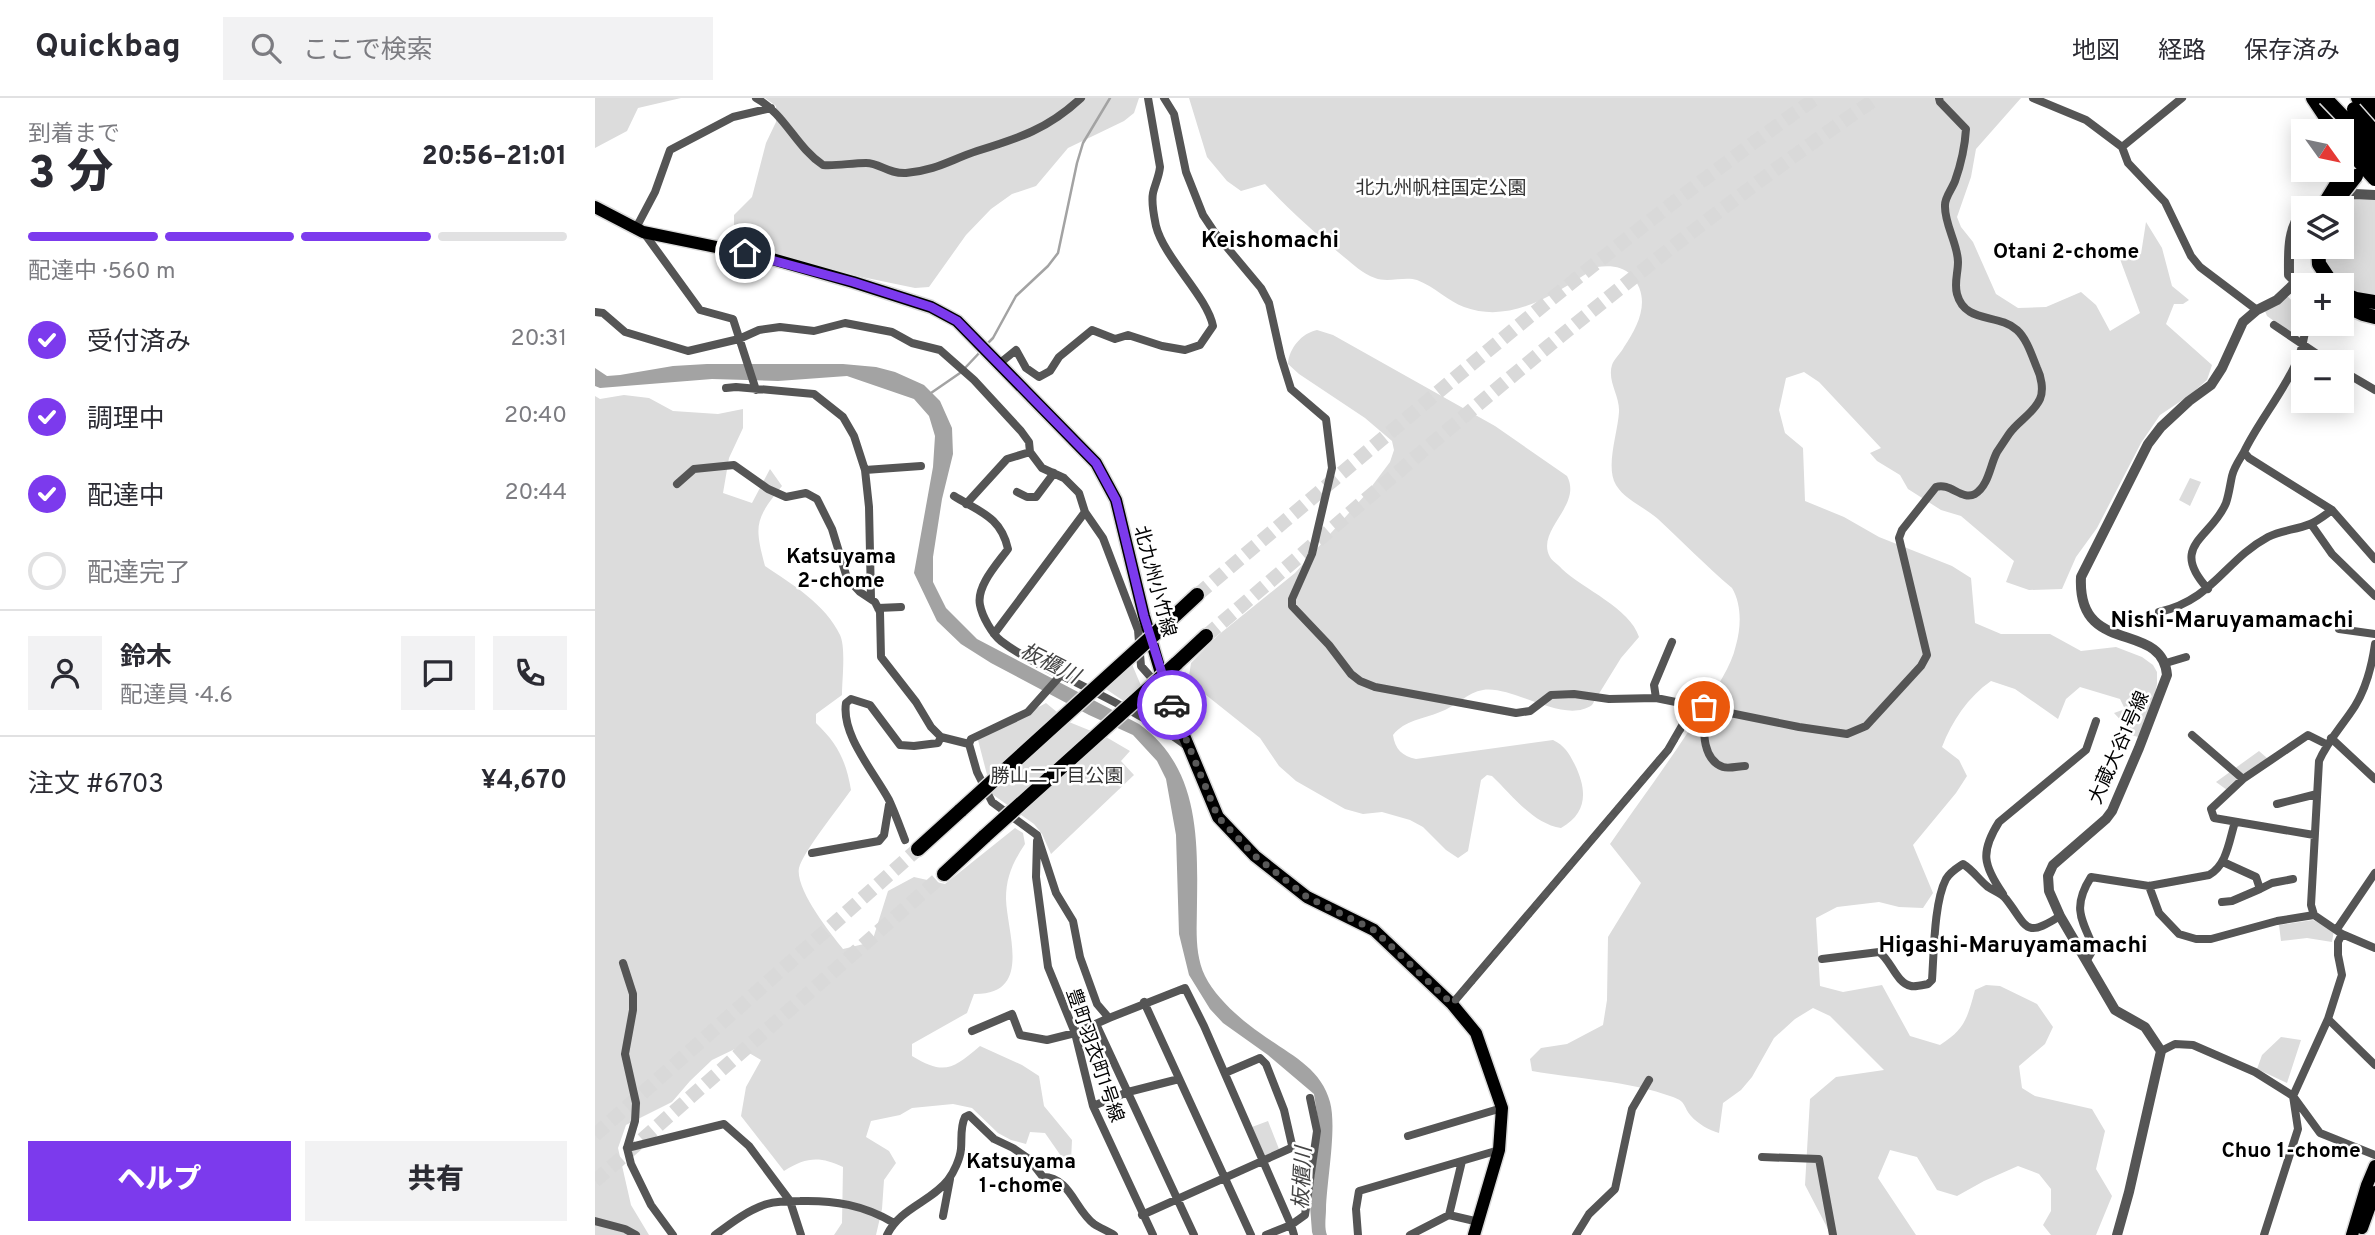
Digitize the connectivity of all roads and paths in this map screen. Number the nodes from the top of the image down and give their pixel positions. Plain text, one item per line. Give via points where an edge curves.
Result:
1 (756, 98) edge
2 (1081, 98) edge
3 (1148, 98) edge
4 (1164, 98) edge
5 (1940, 98) edge
6 (2033, 98) edge
7 (2182, 98) edge
8 (2313, 98) edge
9 (2325, 98) edge
10 (2332, 98) edge
11 (2353, 102) edge
12 (771, 108) junction
13 (2332, 119) edge
14 (2337, 119) edge
15 (2375, 120) edge
16 (2375, 133) edge
17 (2354, 142) edge
18 (2375, 144) edge
19 (2122, 147) junction
20 (2375, 150) edge
21 (2354, 156) edge
22 (2354, 166) edge
23 (2375, 166) edge
24 (2354, 168) edge
25 (2375, 179) edge
26 (2343, 182) edge
27 (2375, 195) edge
28 (2332, 196) edge
29 (2340, 196) edge
30 (595, 207) edge
31 (639, 230) junction
32 (2291, 240) edge
33 (2291, 277) edge
34 (2291, 287) edge
35 (2354, 298) edge
36 (2374, 302) edge
37 (2257, 310) junction
38 (2354, 310) edge
39 (595, 312) edge
40 (2375, 317) edge
41 (2273, 325) dead end
42 (2304, 336) edge
43 (739, 339) junction
44 (2304, 347) junction
45 (2309, 350) edge
46 (1000, 363) junction
47 (2354, 378) edge
48 (726, 388) dead end
49 (756, 390) junction
50 (2375, 390) edge
51 (1030, 452) junction
52 (2244, 452) junction
53 (922, 466) dead end
54 (865, 470) junction
55 (1053, 473) junction
56 (677, 484) dead end
57 (1017, 492) dead end
58 (954, 496) dead end
59 (966, 504) junction
60 (2332, 510) junction
61 (1085, 512) junction
62 (2311, 524) junction
63 (2375, 559) edge
64 (2208, 589) junction
65 (1197, 595) tunnel mouth
66 (2375, 596) edge
67 (871, 598) junction
68 (901, 607) dead end
69 (878, 608) junction
70 (2159, 612) dead end
71 (2339, 629) dead end
72 (994, 634) junction
73 (2375, 634) edge
74 (1206, 636) tunnel mouth
75 (1672, 642) dead end
76 (2375, 644) edge
77 (2186, 657) dead end
78 (2166, 663) junction
79 (2373, 667) edge
80 (1060, 677) junction
81 (1168, 697) junction
82 (1655, 698) junction
83 (1695, 705) junction
84 (1704, 707) junction
85 (2096, 721) dead end
86 (2192, 735) dead end
87 (941, 737) junction
88 (2328, 741) junction
89 (969, 744) junction
90 (1189, 748) junction
91 (1745, 766) dead end
92 (2243, 779) junction
93 (2375, 779) edge
94 (2317, 794) junction
95 (890, 802) junction
96 (2277, 804) dead end
97 (2235, 822) junction
98 (1037, 835) junction
99 (2314, 835) junction
100 (905, 840) dead end
101 (918, 849) tunnel mouth
102 (811, 853) dead end
103 (2223, 862) junction
104 (2375, 873) edge
105 (944, 874) tunnel mouth
106 (2293, 879) dead end
107 (2148, 886) junction
108 (2260, 889) junction
109 (2005, 896) junction
110 (2222, 902) dead end
111 (2314, 915) junction
112 (2060, 916) junction
113 (2340, 931) junction
114 (2375, 948) edge
115 (1822, 959) dead end
116 (2087, 960) junction
117 (624, 963) dead end
118 (1144, 1002) junction
119 (1452, 1004) junction
120 (1109, 1018) junction
121 (2327, 1019) junction
122 (1096, 1024) junction
123 (972, 1031) dead end
124 (1075, 1033) junction
125 (2161, 1051) junction
126 (2375, 1065) edge
127 (1224, 1073) junction
128 (1179, 1079) junction
129 (1649, 1080) dead end
130 (1128, 1091) junction
131 (2293, 1096) junction
132 (1310, 1098) dead end
133 (1093, 1106) junction
134 (1502, 1108) junction
135 (1408, 1136) dead end
136 (627, 1148) junction
137 (1499, 1150) junction
138 (2375, 1155) edge
139 (1762, 1157) dead end
140 (1263, 1160) junction
141 (1462, 1161) junction
142 (2375, 1166) edge
143 (951, 1176) junction
144 (1225, 1177) junction
145 (2375, 1192) edge
146 (1178, 1199) junction
147 (790, 1201) junction
148 (1142, 1215) junction
149 (1449, 1215) junction
150 (943, 1216) dead end
151 (2369, 1220) edge
152 (595, 1221) edge
153 (1479, 1222) junction
154 (894, 1223) junction
155 (1291, 1225) junction
156 (721, 1233) edge
157 (636, 1235) edge
158 (673, 1235) edge
159 (801, 1235) edge
160 (887, 1235) edge
161 (1114, 1235) edge
162 (1153, 1235) edge
163 (1194, 1235) edge
164 (1251, 1235) edge
165 (1266, 1235) edge
166 (1294, 1235) edge
167 (1358, 1235) edge
168 (1410, 1235) edge
169 (1474, 1235) edge
170 (1576, 1235) edge
171 (1833, 1235) edge
172 (2117, 1235) edge
173 (2264, 1235) edge
174 (2351, 1235) edge
175 (2360, 1235) edge

1 - 12 street
2 - 12 street via 1040,128 1011,142 932,170 903,173 869,163 823,165 805,151
3 - 46 street via 1160,167 1153,198 1157,229 1213,326 1200,345 1185,350 1128,335 1115,339 1092,330 1039,377 1026,368 1016,349
4 - 82 street via 1174,114 1186,172 1203,215 1269,303 1291,389 1326,419 1332,468 1312,554 1292,606 1351,674 1375,687 1517,713 1530,711 1551,695
5 - 84 street via 1966,129 1945,206 1958,261 1960,303 1975,316 2004,322 2023,337 2040,373 2041,398 2012,430 1979,490 1967,496 1941,485 1935,487 1902,530 1899,538 1927,655 1866,726 1847,734
6 - 19 street via 2085,120
7 - 19 street
8 - 13 highway
9 - 20 highway, bridge
10 - 14 highway
11 - 15 highway
11 - 16 highway, bridge
12 - 31 street via 733,117 670,150
15 - 22 highway
17 - 23 highway, bridge
18 - 24 highway
19 - 37 street via 2128,163 2165,202 2200,267
21 - 25 highway, bridge
26 - 28 highway, bridge
27 - 29 street
30 - 31 main road, 北九州小竹線
31 - 43 street via 700,310 733,319
31 - 46 main road, 北九州小竹線 via 765,257 931,307 957,321
32 - 33 street
34 - 37 street
35 - 36 highway
37 - 78 street via 2243,322 2211,384 2148,444 2081,577 2080,593 2089,618 2153,648
38 - 40 highway
39 - 43 street via 603,313 625,332 688,351
41 - 44 street
42 - 44 street
43 - 49 street
43 - 51 street via 759,330 814,331 845,323 893,332 912,344 940,350 1021,431
44 - 45 street
44 - 52 street
46 - 81 main road, 北九州小竹線 via 1096,463 1116,500
47 - 50 street
48 - 49 street
49 - 54 street via 814,394 843,416
51 - 55 street via 1042,468
51 - 59 street via 1007,459
52 - 60 street
52 - 64 street via 2233,472 2227,502 2192,551 2195,575
53 - 54 street
54 - 67 street
55 - 57 street via 1036,497
55 - 61 street via 1079,493
56 - 67 street via 694,469 734,465 786,497 806,493 817,499 847,578
58 - 59 street
59 - 72 street via 995,520 1006,538 1008,549 982,589 979,604
60 - 62 street
60 - 63 street
61 - 72 street
61 - 81 street via 1103,538 1138,630 1141,666
62 - 64 street via 2270,535
62 - 66 street via 2332,554
64 - 70 street
65 - 101 highway, bridge
67 - 69 street
68 - 69 street
69 - 87 street via 881,657
71 - 73 street
72 - 80 street
74 - 105 highway, bridge
75 - 82 street via 1654,685
76 - 79 street
77 - 78 street
78 - 112 street, 大蔵大谷1号線 via 2165,685 2116,803 2106,819 2053,865 2048,876
79 - 88 street via 2356,704
80 - 89 street via 1028,712
80 - 90 street via 1129,710
81 - 90 main road, 北九州小竹線
82 - 83 street
83 - 84 street
83 - 119 street via 1668,750
84 - 91 street via 1705,742 1714,760 1724,767
85 - 109 street via 2086,750 1999,822 1990,835 1985,853 1989,874
86 - 92 street
87 - 89 street
87 - 95 street via 938,743 900,745 870,705 851,699 846,703 850,733
88 - 92 street via 2308,735
88 - 93 street
88 - 94 street via 2319,761
89 - 98 street via 992,802
90 - 119 main road, 北九州小竹線 via 1218,817 1255,856 1307,897 1374,930
92 - 97 street via 2211,809 2214,818
94 - 96 street
94 - 99 street
95 - 100 street
95 - 102 street via 879,841
97 - 99 street
97 - 103 street
98 - 120 street via 1056,893 1073,921 1097,1004
98 - 124 street, 豊町羽衣町1号線 via 1036,877 1048,967
99 - 111 street
103 - 107 street via 2209,875
103 - 108 street via 2256,877
104 - 113 street
106 - 108 street
107 - 111 street via 2159,913 2179,934 2196,939
107 - 116 street via 2091,877 2081,893 2080,916 2094,948
108 - 110 street
109 - 112 street via 2019,920 2030,928 2040,929
109 - 115 street via 1963,864 1947,877 1939,902 1928,984 1903,982 1879,952
111 - 113 street
112 - 116 street, 大蔵大谷1号線
113 - 114 street
113 - 121 street via 2342,975
116 - 125 street, 大蔵大谷1号線 via 2116,1010 2145,1027
117 - 136 street via 633,993 625,1054 636,1103
118 - 120 street
118 - 127 street via 1185,988
118 - 128 street
119 - 134 main road, 北九州小竹線 via 1476,1032
120 - 122 street
121 - 126 street
121 - 131 street
122 - 124 street
122 - 130 street
123 - 124 street via 1012,1014 1020,1035 1047,1040
124 - 133 street, 豊町羽衣町1号線
125 - 131 street via 2175,1044 2193,1045 2255,1072
125 - 172 street
127 - 140 street
127 - 140 street via 1260,1058 1266,1064 1292,1145
128 - 130 street
128 - 144 street
129 - 170 street via 1632,1109 1615,1189 1589,1214
130 - 133 street
130 - 146 street
131 - 138 street via 2320,1132
131 - 173 street via 2298,1129
132 - 155 street via 1317,1131 1305,1215
133 - 148 street, 豊町羽衣町1号線
134 - 135 street
134 - 137 main road, 北九州小竹線
136 - 147 street via 724,1124 749,1146
136 - 158 street via 651,1205
137 - 141 street
137 - 153 main road, 北九州小竹線
139 - 171 street via 1819,1159
140 - 144 street
140 - 155 street
141 - 149 street
141 - 167 street via 1359,1191
142 - 174 main road
143 - 150 street
143 - 154 street
143 - 161 street via 961,1152 961,1124 969,1115 994,1139 1029,1159 1043,1177 1063,1183 1094,1224
144 - 146 street
144 - 164 street
145 - 151 main road
146 - 148 street
146 - 163 street
147 - 154 street via 844,1203
147 - 156 street via 755,1209
147 - 159 street
148 - 162 street, 豊町羽衣町1号線
149 - 153 street
149 - 168 street
151 - 175 main road
152 - 157 street
153 - 169 main road, 北九州小竹線
154 - 160 street
155 - 165 street
155 - 166 street

